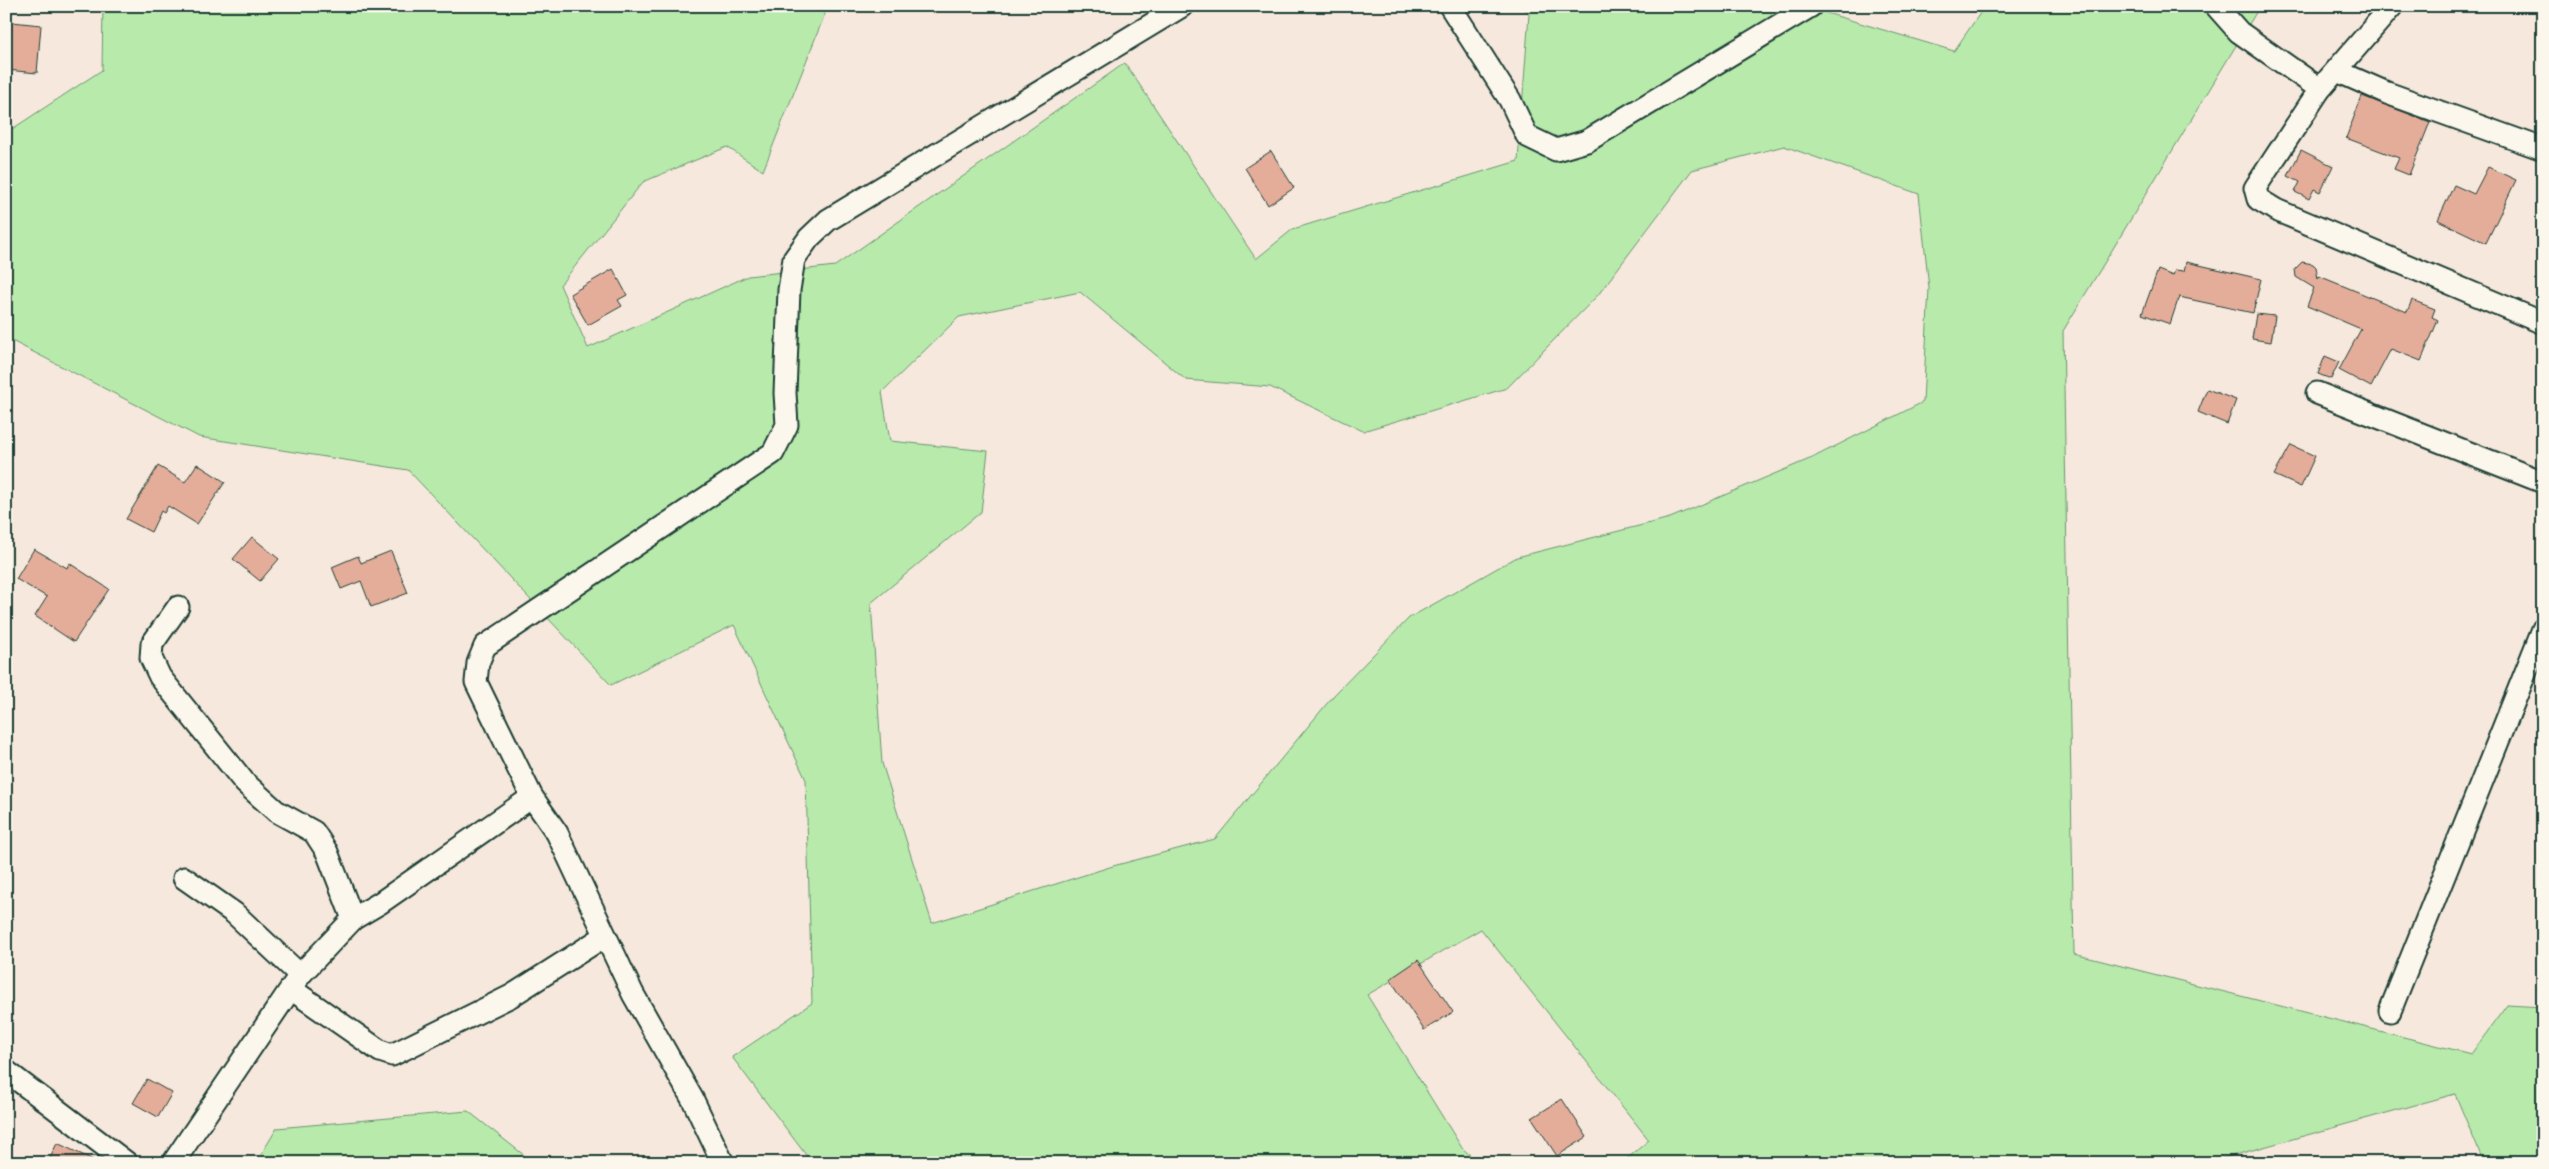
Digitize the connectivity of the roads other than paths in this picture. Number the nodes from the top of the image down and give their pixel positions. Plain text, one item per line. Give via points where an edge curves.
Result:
1 (1182, 6) edge
2 (1450, 6) edge
3 (1811, 6) edge
4 (2216, 6) edge
5 (2392, 6) edge
6 (2337, 71) junction
7 (2320, 89) junction
8 (2543, 149) edge
9 (2543, 323) edge
10 (2317, 392) dead end
11 (2543, 482) edge
12 (178, 607) dead end
13 (2543, 629) edge
14 (532, 797) junction
15 (184, 878) dead end
16 (353, 919) junction
17 (605, 936) junction
18 (295, 982) junction
19 (2390, 1012) dead end
20 (6, 1071) edge
21 (127, 1163) edge
22 (173, 1163) edge
23 (723, 1163) edge

1 - 14 street via 828,220 809,238 794,259 790,282 785,393 787,426 773,453 485,646 478,663 476,682
2 - 3 street via 1510,100 1527,136 1556,150 1587,141
4 - 7 street via 2239,32
5 - 6 street
6 - 7 street
6 - 8 street via 2387,93
7 - 9 street via 2255,188 2258,199 2276,210
10 - 11 street
12 - 16 street via 152,644 151,658 160,677 245,783 276,812 314,832 326,852
13 - 19 street
14 - 16 street
14 - 17 street via 557,833
15 - 18 street via 234,913
16 - 18 street
17 - 18 street via 511,996 392,1054 380,1051
17 - 23 street
18 - 22 street
20 - 21 street

